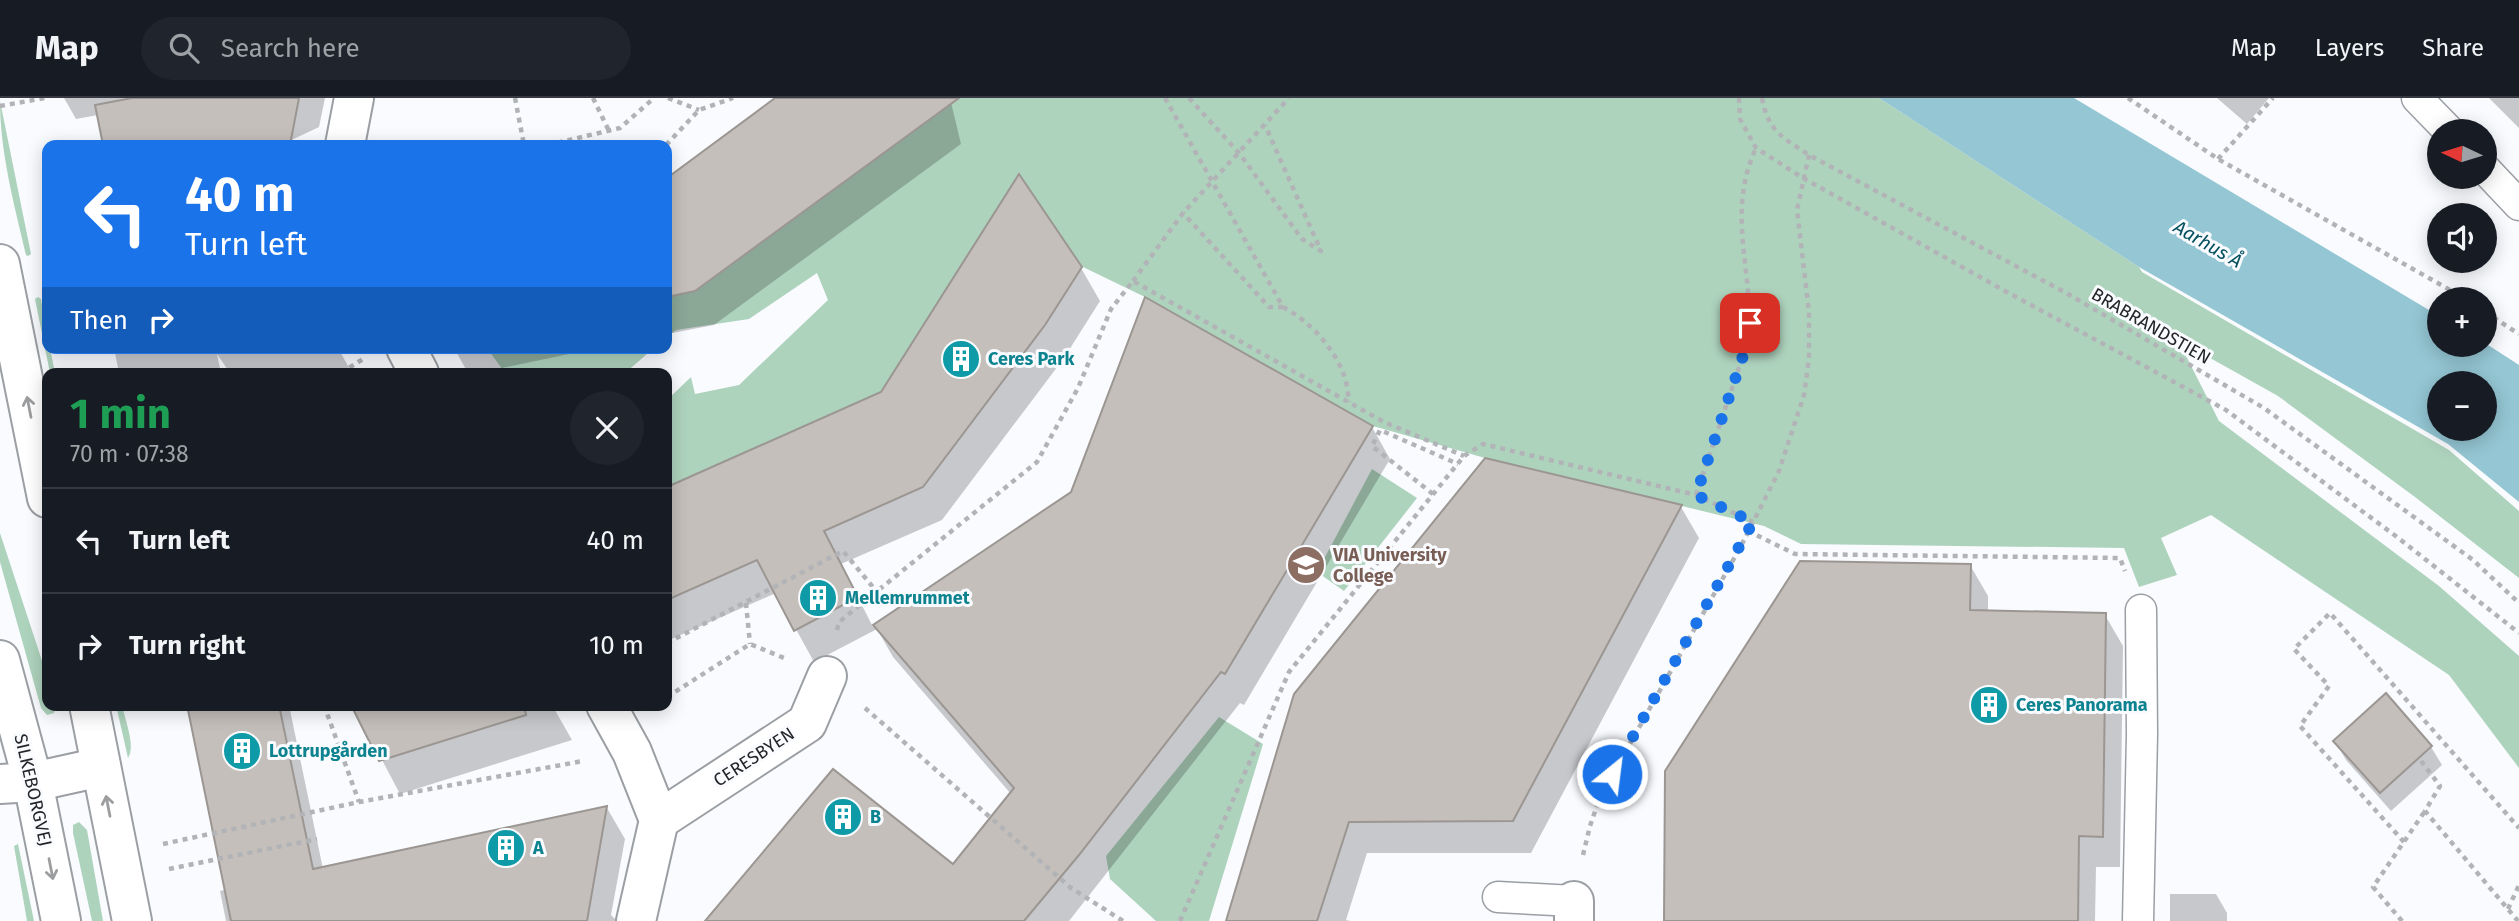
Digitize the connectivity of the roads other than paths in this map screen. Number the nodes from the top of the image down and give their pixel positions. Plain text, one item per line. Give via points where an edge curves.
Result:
1 (354, 98) edge
2 (2417, 98) edge
3 (2437, 119) edge
4 (346, 140) edge
5 (2497, 182) edge
6 (2519, 205) edge
7 (0, 266) edge
8 (42, 473) edge
9 (2141, 610) road end
10 (0, 660) edge
11 (827, 676) road end
12 (90, 711) edge
13 (609, 711) edge
14 (100, 767) junction
15 (17, 783) edge
16 (659, 820) junction
17 (1497, 897) dead end
18 (1574, 911) edge
19 (61, 921) edge
20 (132, 921) edge
21 (636, 921) edge
22 (2138, 921) edge

1 - 4 street
2 - 3 lane
5 - 6 lane
8 -> 7 street
9 - 22 lane
10 - 15 street, SILKEBORGVEJ
11 - 16 street, CERESBYEN via 807,723
12 - 14 street
13 - 16 street via 632,752
14 - 15 street
20 -> 14 street
15 -> 19 street, SILKEBORGVEJ
16 - 21 street
17 - 18 lane

